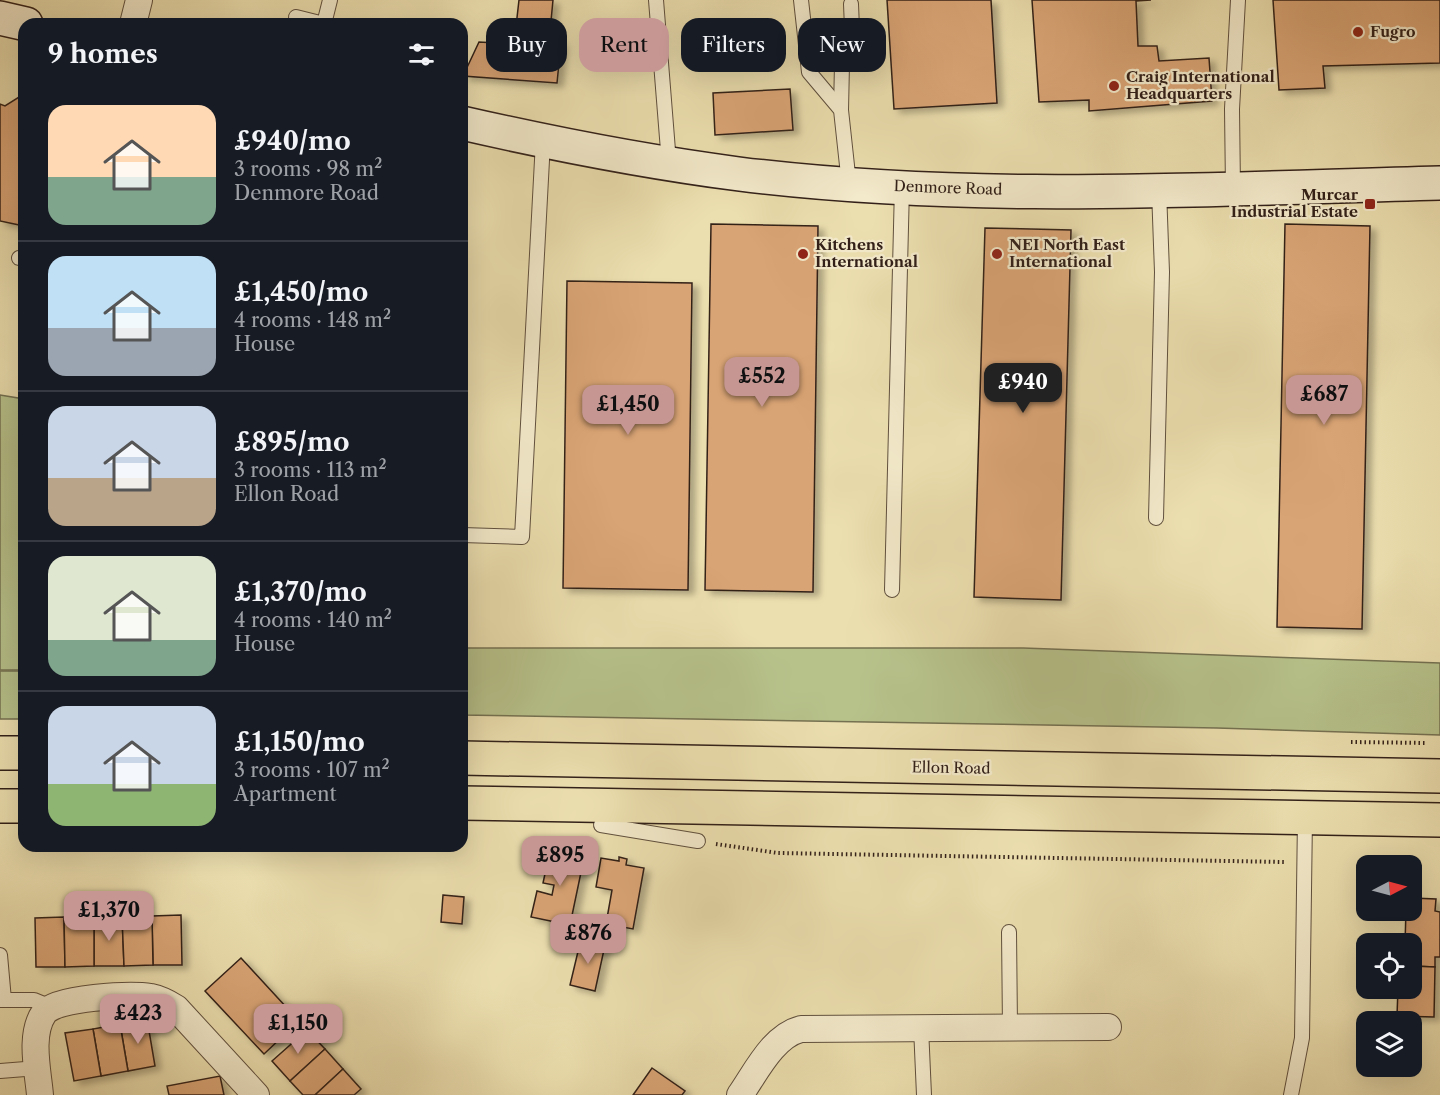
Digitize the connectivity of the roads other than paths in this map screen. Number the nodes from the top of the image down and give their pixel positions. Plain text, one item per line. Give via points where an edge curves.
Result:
1 (139, 0) edge
2 (330, 0) edge
3 (656, 0) edge
4 (801, 0) edge
5 (1238, 0) edge
6 (851, 4) dead end
7 (296, 17) dead end
8 (0, 18) edge
9 (134, 18) edge
10 (300, 18) edge
11 (326, 18) edge
12 (18, 22) edge
13 (841, 110) junction
14 (468, 124) edge
15 (543, 141) junction
16 (669, 164) junction
17 (1440, 183) edge
18 (849, 184) junction
19 (902, 187) junction
20 (1233, 189) junction
21 (1159, 190) junction
22 (1156, 518) dead end
23 (468, 535) edge
24 (892, 590) dead end
25 (0, 753) edge
26 (18, 753) edge
27 (468, 758) edge
28 (1440, 776) edge
29 (468, 803) edge
30 (0, 806) edge
31 (18, 806) edge
32 (1305, 817) junction
33 (1440, 820) edge
34 (601, 825) dead end
35 (698, 841) road end
36 (1009, 932) dead end
37 (0, 955) edge
38 (2, 1000) edge
39 (51, 1007) junction
40 (921, 1027) junction
41 (1010, 1027) junction
42 (1108, 1027) dead end
43 (38, 1068) junction
44 (0, 1071) edge
45 (40, 1095) edge
46 (256, 1095) edge
47 (740, 1095) edge
48 (924, 1095) edge
49 (1292, 1095) edge

1 - 9 street
2 - 11 lane
3 - 16 lane
4 - 13 lane via 809,72
5 - 20 lane via 1232,109
6 - 13 lane via 853,53 842,64
7 - 10 lane
8 - 12 street
13 - 18 lane
14 - 15 street, Denmore Road
15 - 16 street, Denmore Road
15 - 23 lane via 522,537
16 - 18 street, Denmore Road
17 - 20 street, Denmore Road
18 - 19 street, Denmore Road
19 - 21 street, Denmore Road
19 - 24 lane
20 - 21 street, Denmore Road
21 - 22 lane via 1162,272
25 - 26 main road
27 - 28 main road, Ellon Road
29 - 32 main road
30 - 31 main road
32 - 33 main road
32 - 49 lane via 1302,1038
34 - 35 lane
36 - 41 lane
37 - 38 lane
38 - 39 lane via 34,1000
39 - 43 street via 39,1025
39 - 46 street via 69,1000 163,1000 176,1008
40 - 41 street
40 - 47 street via 795,1030 773,1048
40 - 48 lane
41 - 42 street
43 - 44 lane
43 - 45 street

